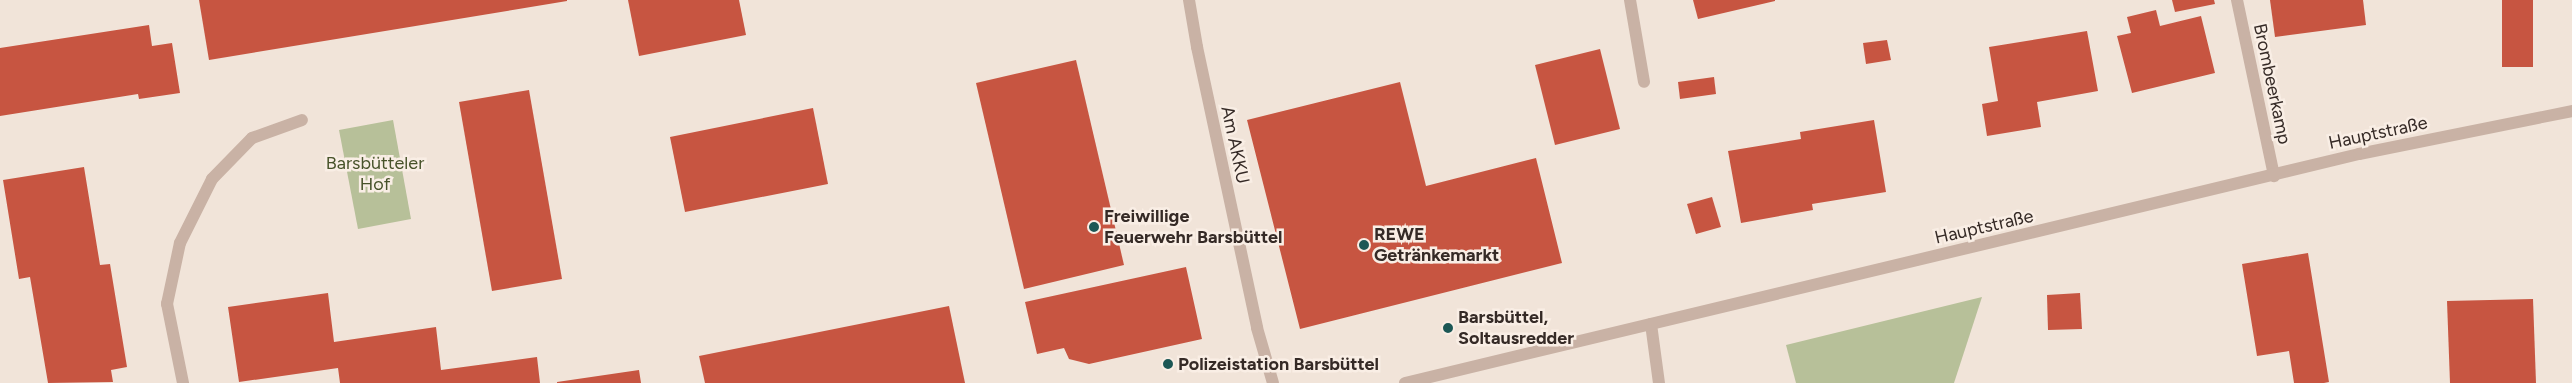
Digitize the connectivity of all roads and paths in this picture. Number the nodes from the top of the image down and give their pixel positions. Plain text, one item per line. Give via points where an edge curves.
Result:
1 (1190, 0) edge
2 (1630, 0) edge
3 (2237, 0) edge
4 (1644, 82) dead end
5 (2572, 111) edge
6 (302, 120) dead end
7 (2274, 176) junction
8 (1651, 324) junction
9 (183, 383) edge
10 (1273, 383) edge
11 (1405, 383) edge
12 (1659, 383) edge

1 - 10 street, Am AKKU via 1196,47 1257,328
2 - 4 street
3 - 7 street, Brombeerkamp
5 - 7 street, Hauptstraße via 2360,154
6 - 9 street via 252,138 245,145 212,179 180,242 167,304
7 - 8 street, Hauptstraße
8 - 11 street, Hauptstraße
8 - 12 street

